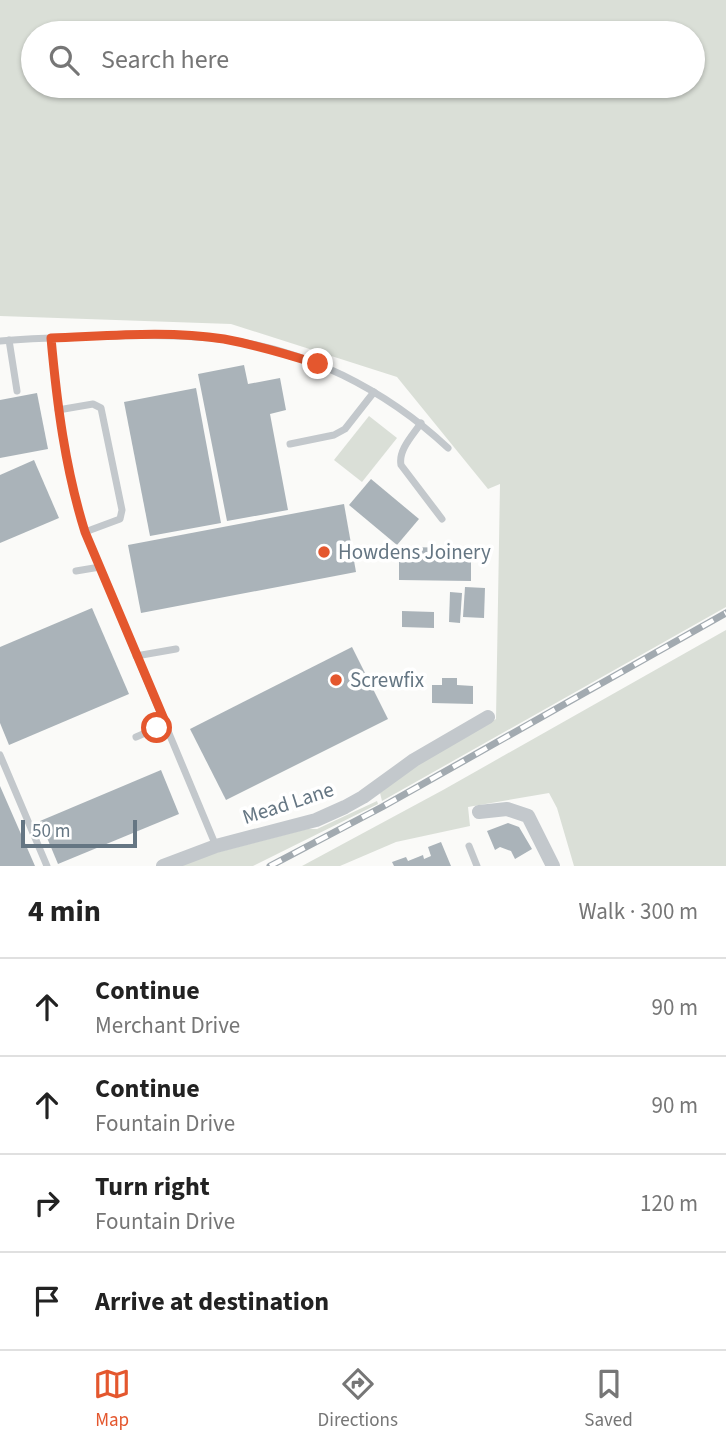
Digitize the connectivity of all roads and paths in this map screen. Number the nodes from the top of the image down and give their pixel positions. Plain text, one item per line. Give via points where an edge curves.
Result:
1 (51, 338) junction
2 (9, 340) junction
3 (0, 341) edge
4 (17, 391) dead end
5 (374, 392) junction
6 (58, 410) junction
7 (421, 423) junction
8 (290, 443) dead end
9 (449, 448) dead end
10 (442, 519) dead end
11 (85, 532) junction
12 (100, 566) junction
13 (76, 571) dead end
14 (176, 649) dead end
15 (136, 656) junction
16 (488, 717) dead end
17 (166, 724) junction
18 (135, 737) dead end
19 (0, 755) edge
20 (479, 812) dead end
21 (216, 846) junction
22 (469, 846) dead end
23 (47, 866) edge
24 (163, 866) edge
25 (477, 866) edge
26 (553, 866) edge

1 - 2 lane
1 - 5 lane via 139,335 221,339 318,364
1 - 6 lane
2 - 3 lane
2 - 4 lane
5 - 7 lane
5 - 8 lane via 345,429
6 - 11 lane via 74,499
6 - 11 lane via 93,404 101,408 120,519
7 - 9 lane
7 - 10 lane via 402,451 401,465
11 - 12 lane
12 - 13 lane
12 - 15 lane
14 - 15 lane
15 - 17 lane
16 - 21 street, Mead Lane via 345,807 292,828
17 - 18 lane
17 - 21 lane
19 - 23 lane
20 - 26 street via 507,809 528,816
21 - 24 street, Mead Lane
22 - 25 lane

